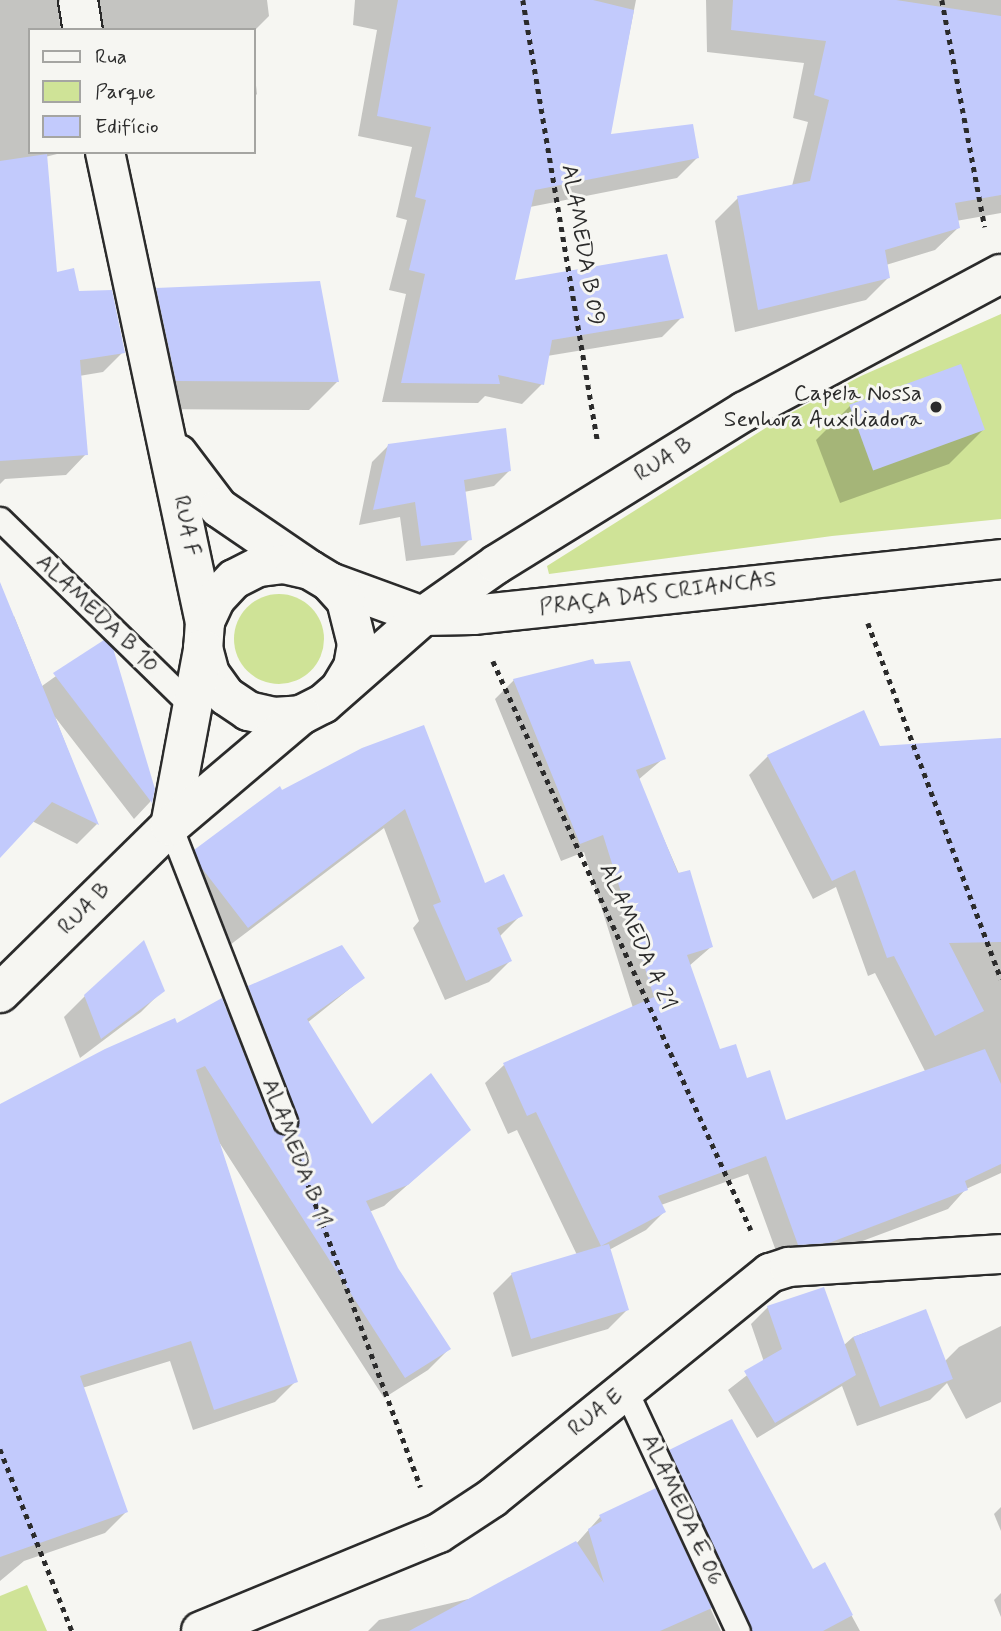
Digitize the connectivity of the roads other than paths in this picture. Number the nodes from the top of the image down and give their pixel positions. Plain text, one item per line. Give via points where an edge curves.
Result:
1 (78, 0) edge
2 (83, 28) edge
3 (105, 154) edge
4 (998, 275) edge
5 (164, 432) junction
6 (0, 519) edge
7 (1001, 559) edge
8 (320, 576) junction
9 (423, 616) junction
10 (204, 635) junction
11 (341, 687) junction
12 (195, 709) junction
13 (301, 715) junction
14 (170, 826) junction
15 (0, 993) edge
16 (285, 1121) road end
17 (1001, 1254) edge
18 (625, 1390) junction
19 (201, 1631) edge
20 (738, 1631) edge

1 - 2 street
3 - 5 street, RUA F
4 - 9 street, RUA B via 745,411
5 - 8 street via 219,508
5 - 10 street, RUA F
6 - 12 lane, ALAMEDA B 10
7 - 9 street, PRAÇA DAS CRIANCAS via 473,615
8 - 9 street
8 - 10 street via 284,564 258,567 234,579 216,598
8 - 11 street via 345,600 355,621 353,667
9 - 11 street
10 - 12 street
10 - 13 street via 210,674 226,696 248,711 274,717
11 - 13 street via 323,704
12 - 14 street
13 - 14 street, RUA B
14 - 15 street, RUA B
14 - 16 lane, ALAMEDA B 11
17 - 18 street, RUA E via 770,1273
18 - 19 street, RUA E via 492,1498 439,1533
18 - 20 lane, ALAMEDA E 06

